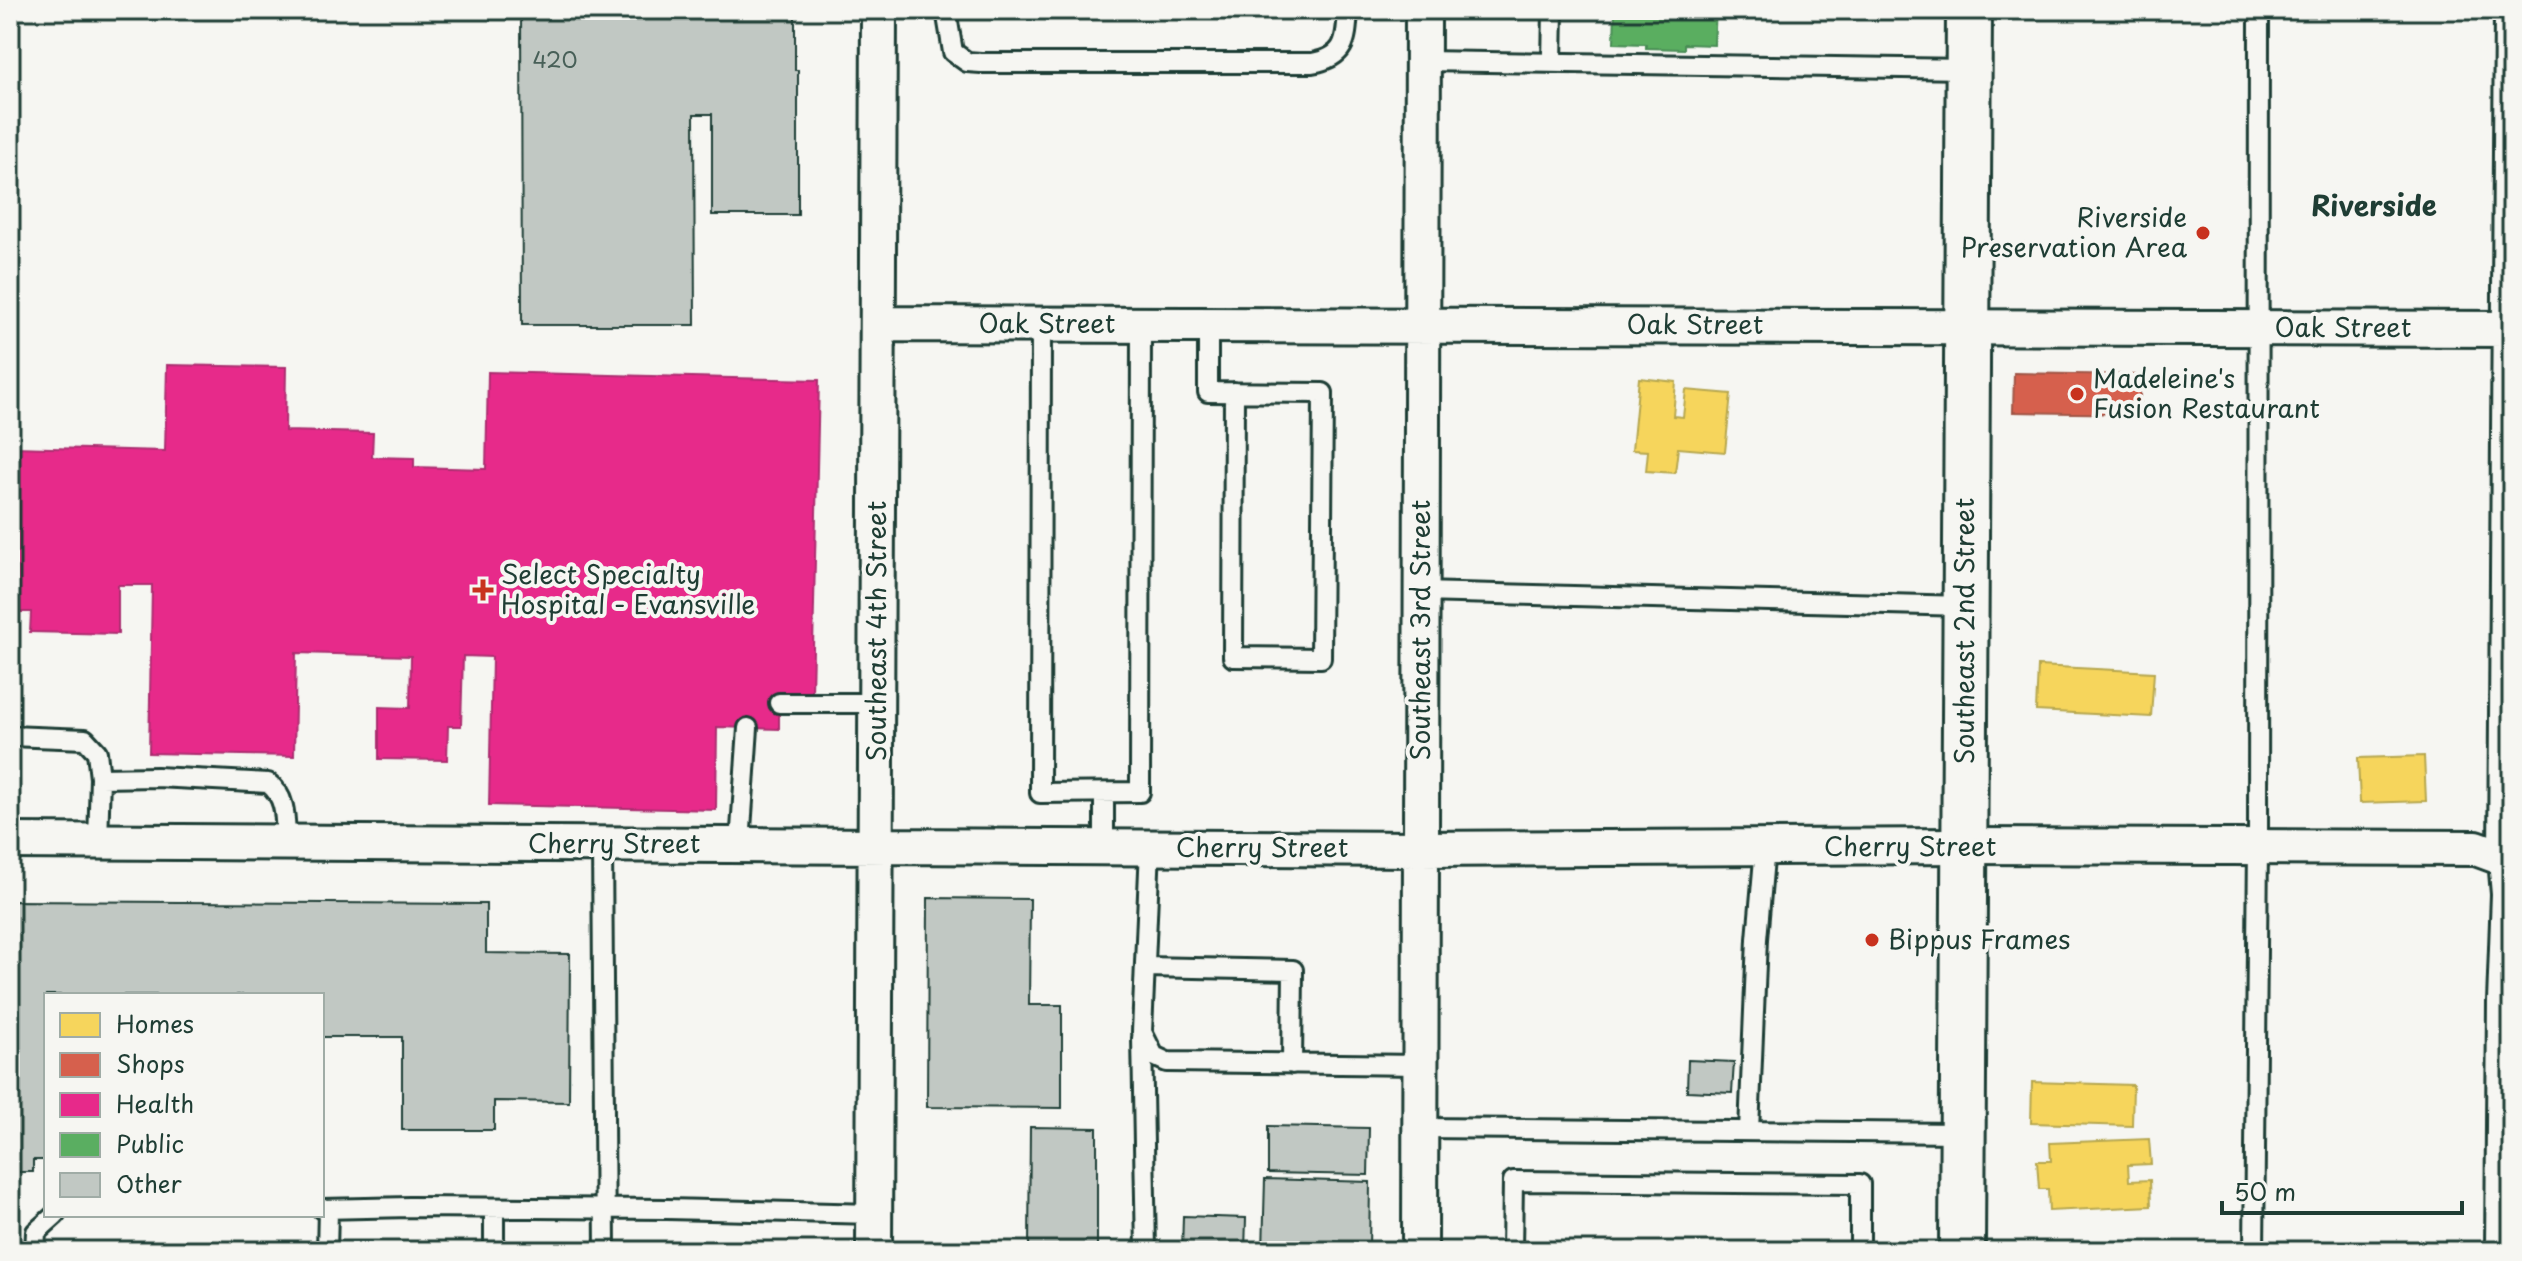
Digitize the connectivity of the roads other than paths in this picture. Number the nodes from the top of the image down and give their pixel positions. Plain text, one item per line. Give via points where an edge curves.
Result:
1 (879, 10) edge
2 (946, 10) edge
3 (1348, 10) edge
4 (1423, 10) edge
5 (1553, 10) edge
6 (1969, 10) edge
7 (2259, 10) edge
8 (2512, 10) edge
9 (1423, 61) junction
10 (1552, 63) junction
11 (1969, 69) junction
12 (878, 324) junction
13 (1041, 324) junction
14 (1141, 324) junction
15 (1208, 324) junction
16 (1422, 324) junction
17 (1967, 326) junction
18 (2260, 327) junction
19 (2511, 329) edge
20 (1234, 392) junction
21 (1421, 592) junction
22 (1966, 606) junction
23 (779, 703) dead end
24 (876, 703) junction
25 (748, 728) dead end
26 (10, 736) edge
27 (100, 778) junction
28 (1104, 793) junction
29 (10, 841) edge
30 (98, 841) junction
31 (286, 842) junction
32 (602, 844) junction
33 (740, 844) junction
34 (876, 846) junction
35 (1964, 846) junction
36 (1104, 847) junction
37 (1765, 847) junction
38 (2258, 847) junction
39 (1150, 848) junction
40 (1420, 849) junction
41 (2509, 859) edge
42 (1145, 967) junction
43 (2509, 1002) edge
44 (1142, 1032) junction
45 (1292, 1064) junction
46 (1420, 1065) junction
47 (1420, 1128) junction
48 (1749, 1131) junction
49 (1962, 1133) junction
50 (494, 1208) junction
51 (604, 1209) junction
52 (325, 1210) edge
53 (874, 1214) junction
54 (53, 1217) edge
55 (35, 1251) edge
56 (327, 1251) edge
57 (494, 1251) edge
58 (605, 1251) edge
59 (874, 1251) edge
60 (1146, 1251) edge
61 (1420, 1251) edge
62 (1512, 1251) edge
63 (1860, 1251) edge
64 (1962, 1251) edge
65 (2254, 1251) edge
66 (2503, 1251) edge

1 - 12 street, Southeast 4th Street
2 - 3 lane via 953,52 967,62 1312,63 1329,60 1341,49
4 - 9 street, Southeast 3rd Street
5 - 10 lane
6 - 11 street, Southeast 2nd Street
7 - 18 lane
8 - 19 street
9 - 10 lane
9 - 16 street, Southeast 3rd Street
10 - 11 lane
11 - 17 street, Southeast 2nd Street
12 - 13 street, Oak Street
12 - 24 street, Southeast 4th Street
13 - 14 street, Oak Street
13 - 28 lane via 1040,793
14 - 15 street, Oak Street
14 - 28 lane via 1140,792
15 - 16 street, Oak Street
15 - 20 lane via 1208,392
16 - 17 street, Oak Street
16 - 21 street, Southeast 3rd Street
17 - 18 street, Oak Street
17 - 22 street, Southeast 2nd Street
18 - 19 street, Oak Street
18 - 38 lane
19 - 41 street
20 - 20 lane via 1323,393 1321,658 1233,657
21 - 22 lane
21 - 40 street, Southeast 3rd Street
22 - 35 street, Southeast 2nd Street
23 - 24 lane
24 - 34 street, Southeast 4th Street
25 - 33 lane
26 - 27 lane via 85,739 97,752
27 - 30 lane
27 - 31 lane via 268,783 284,806
28 - 36 lane
29 - 30 street, Cherry Street
30 - 31 street, Cherry Street
31 - 32 street, Cherry Street
32 - 33 street, Cherry Street
32 - 51 lane
33 - 34 street, Cherry Street
34 - 36 street, Cherry Street
34 - 53 street, Southeast 4th Street
35 - 37 street, Cherry Street
35 - 38 street, Cherry Street
35 - 49 street, Southeast 2nd Street
36 - 39 street, Cherry Street
37 - 40 street, Cherry Street
37 - 48 lane
38 - 41 street, Cherry Street via 2476,848
38 - 65 lane
39 - 40 street, Cherry Street
39 - 42 lane
40 - 46 street, Southeast 3rd Street
41 - 43 street
42 - 44 lane
42 - 45 lane via 1293,970
43 - 66 street
44 - 45 lane via 1154,1056 1167,1062
44 - 60 lane
45 - 46 lane
46 - 47 street, Southeast 3rd Street
47 - 48 lane
47 - 61 street, Southeast 3rd Street
48 - 49 lane
49 - 64 street, Southeast 2nd Street
50 - 51 lane
50 - 52 lane
50 - 57 lane
51 - 53 lane
51 - 58 lane
52 - 56 lane
53 - 59 street, Southeast 4th Street
54 - 55 lane via 36,1232
62 - 63 lane via 1513,1181 1529,1181 1860,1184

